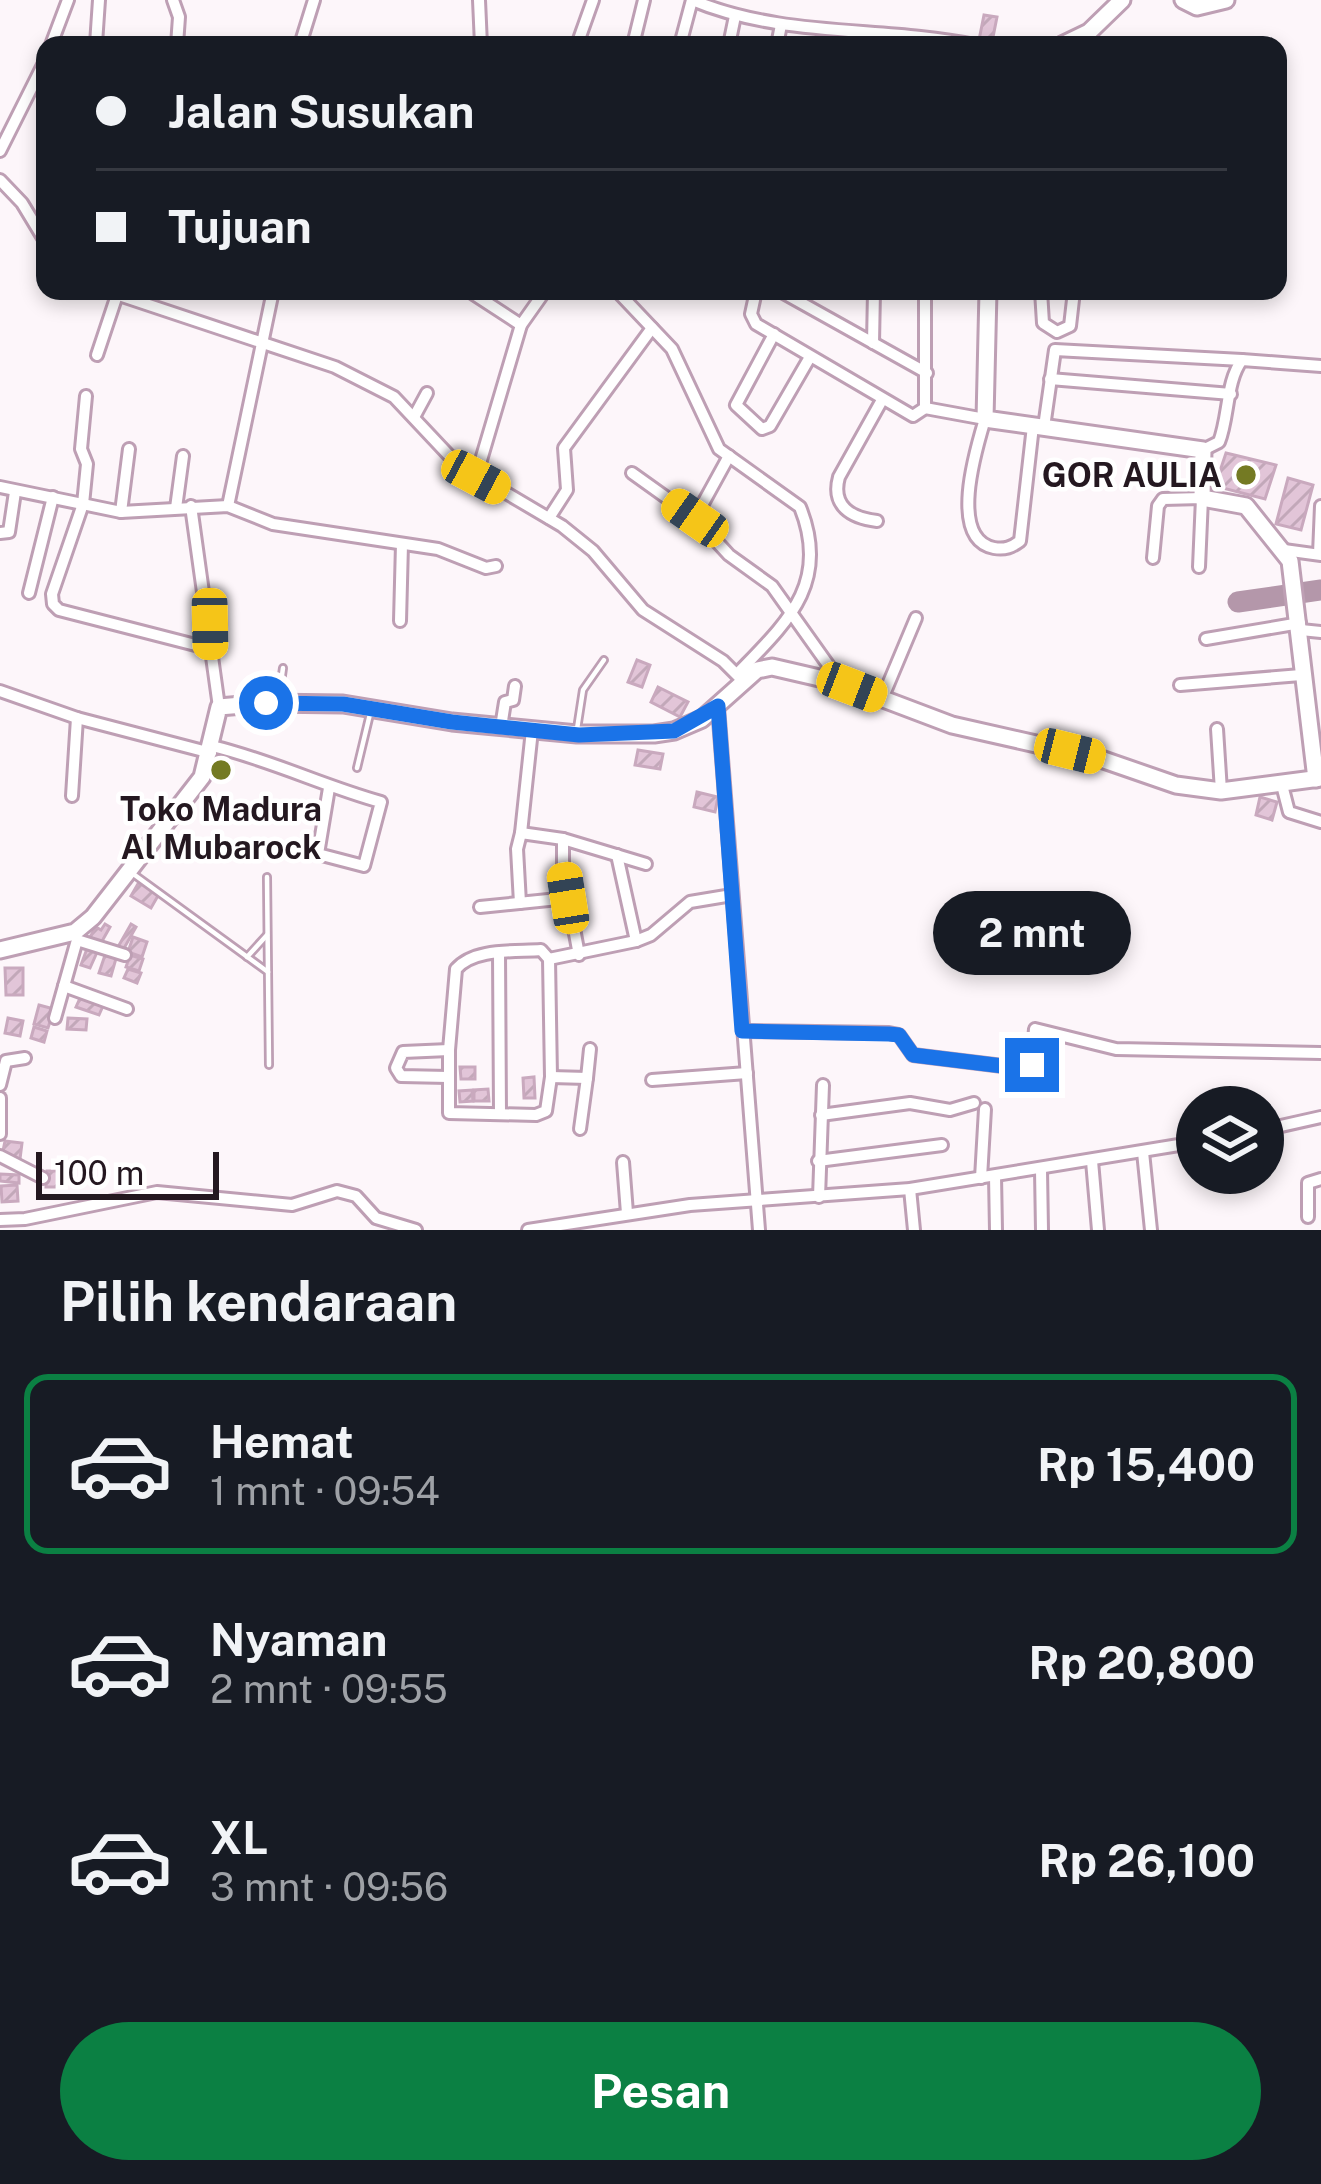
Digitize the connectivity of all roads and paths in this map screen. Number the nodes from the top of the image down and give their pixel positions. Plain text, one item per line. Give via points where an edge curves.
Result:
1 (68, 0) edge
2 (99, 0) edge
3 (173, 0) edge
4 (314, 0) edge
5 (479, 0) edge
6 (592, 0) edge
7 (644, 0) edge
8 (692, 0) edge
9 (1122, 0) edge
10 (1183, 0) edge
11 (1226, 0) edge
12 (735, 16) junction
13 (781, 26) junction
14 (824, 29) junction
15 (54, 36) edge
16 (97, 36) edge
17 (177, 36) edge
18 (303, 36) edge
19 (481, 36) edge
20 (579, 36) edge
21 (634, 36) edge
22 (682, 36) edge
23 (731, 36) edge
24 (779, 36) edge
25 (823, 36) edge
26 (854, 36) edge
27 (1080, 36) edge
28 (36, 79) edge
29 (0, 152) edge
30 (0, 180) edge
31 (36, 227) edge
32 (110, 300) edge
33 (132, 300) edge
34 (271, 300) edge
35 (483, 300) edge
36 (538, 300) edge
37 (626, 300) edge
38 (632, 300) edge
39 (754, 300) edge
40 (796, 300) edge
41 (874, 300) edge
42 (925, 300) edge
43 (988, 300) edge
44 (1042, 300) edge
45 (1073, 300) edge
46 (629, 303) junction
47 (521, 325) junction
48 (652, 328) junction
49 (774, 334) junction
50 (873, 343) junction
51 (263, 346) junction
52 (97, 356) dead end
53 (810, 357) junction
54 (1242, 360) junction
55 (1321, 366) edge
56 (927, 373) junction
57 (1050, 379) junction
58 (428, 393) dead end
59 (1232, 394) junction
60 (86, 396) dead end
61 (882, 400) junction
62 (925, 408) junction
63 (414, 417) junction
64 (985, 419) junction
65 (1039, 426) junction
66 (129, 449) dead end
67 (1203, 450) junction
68 (183, 456) dead end
69 (729, 456) junction
70 (632, 473) dead end
71 (476, 477) junction
72 (0, 487) edge
73 (15, 492) junction
74 (53, 497) junction
75 (1202, 498) junction
76 (82, 504) junction
77 (191, 506) junction
78 (228, 506) junction
79 (1321, 506) edge
80 (176, 508) junction
81 (121, 512) junction
82 (549, 518) junction
83 (695, 518) junction
84 (877, 521) dead end
85 (0, 533) edge
86 (402, 544) junction
87 (1320, 554) edge
88 (1287, 555) junction
89 (1153, 558) dead end
90 (496, 566) dead end
91 (1198, 567) dead end
92 (29, 593) dead end
93 (792, 617) junction
94 (916, 618) dead end
95 (400, 621) dead end
96 (1301, 627) junction
97 (1321, 632) edge
98 (1206, 639) dead end
99 (211, 649) junction
100 (604, 660) dead end
101 (283, 668) dead end
102 (1301, 675) junction
103 (741, 678) junction
104 (841, 683) junction
105 (1180, 685) dead end
106 (514, 686) dead end
107 (0, 691) edge
108 (882, 699) junction
109 (278, 703) junction
110 (1313, 705) edge
111 (718, 706) junction
112 (219, 707) junction
113 (370, 708) junction
114 (77, 718) junction
115 (501, 727) junction
116 (1217, 729) dead end
117 (532, 730) junction
118 (577, 734) junction
119 (212, 749) junction
120 (357, 769) dead end
121 (1318, 779) edge
122 (1282, 785) junction
123 (329, 788) junction
124 (1221, 791) junction
125 (72, 796) dead end
126 (1321, 822) edge
127 (521, 833) junction
128 (563, 839) junction
129 (617, 856) junction
130 (646, 864) dead end
131 (131, 873) junction
132 (267, 877) dead end
133 (732, 895) junction
134 (568, 898) junction
135 (520, 902) junction
136 (480, 907) dead end
137 (267, 935) junction
138 (76, 936) junction
139 (636, 941) junction
140 (0, 950) edge
141 (499, 953) junction
142 (125, 955) dead end
143 (578, 955) junction
144 (247, 957) junction
145 (549, 959) junction
146 (268, 972) junction
147 (64, 986) junction
148 (127, 1010) dead end
149 (56, 1018) dead end
150 (742, 1031) junction
151 (590, 1049) dead end
152 (449, 1050) junction
153 (1321, 1053) edge
154 (25, 1058) dead end
155 (269, 1065) dead end
156 (747, 1073) junction
157 (448, 1077) junction
158 (551, 1077) junction
159 (587, 1078) junction
160 (652, 1080) dead end
161 (0, 1085) edge
162 (824, 1085) dead end
163 (0, 1098) edge
164 (500, 1113) junction
165 (821, 1115) junction
166 (1321, 1117) edge
167 (1284, 1125) edge
168 (580, 1129) dead end
169 (0, 1134) edge
170 (942, 1145) dead end
171 (1176, 1146) edge
172 (1143, 1152) junction
173 (0, 1156) edge
174 (818, 1161) junction
175 (623, 1162) dead end
176 (1092, 1162) junction
177 (1041, 1170) junction
178 (995, 1176) junction
179 (43, 1178) dead end
180 (981, 1178) junction
181 (1321, 1179) edge
182 (910, 1190) junction
183 (818, 1197) junction
184 (759, 1202) junction
185 (627, 1213) junction
186 (1308, 1216) dead end
187 (0, 1220) edge
188 (599, 1224) edge
189 (416, 1230) edge
190 (528, 1230) edge
191 (758, 1230) edge
192 (914, 1230) edge
193 (997, 1230) edge
194 (1042, 1230) edge
195 (1097, 1230) edge
196 (1151, 1230) edge

1 - 15 street
2 - 16 street
3 - 17 street
4 - 18 street
5 - 19 street
6 - 20 street
7 - 21 street
8 - 12 street
8 - 22 street
9 - 27 street
10 - 11 street via 1197,7
12 - 13 street
12 - 23 street
13 - 14 street
13 - 24 street
14 - 25 street
14 - 26 street
28 - 29 street
30 - 31 street
32 - 52 street
33 - 51 street
34 - 51 street
35 - 47 street
36 - 47 street
37 - 46 street
38 - 46 street
39 - 49 street via 756,324
40 - 50 street
41 - 50 street
42 - 56 street
43 - 64 street
44 - 45 street via 1043,323 1057,332 1070,326
46 - 48 street
47 - 71 street
48 - 69 street via 672,349 718,449
48 - 82 street via 563,448 567,490
49 - 53 street
49 - 53 street via 736,405 755,425 770,426
50 - 56 street
51 - 63 street via 334,367 394,397
51 - 78 street
53 - 61 street
54 - 55 street
54 - 57 street via 1059,348
54 - 59 street
56 - 62 street
57 - 59 street
57 - 65 street
58 - 63 street
59 - 67 street via 1219,442
60 - 76 street
61 - 62 street via 913,416
61 - 84 street via 836,490 852,516
62 - 64 street
63 - 71 street
64 - 65 street
64 - 65 street via 969,522 982,543 1002,549 1020,541
65 - 67 street
66 - 81 street
67 - 75 street
68 - 80 street
69 - 83 street
69 - 93 street via 800,507 806,521 810,569
70 - 83 street
71 - 82 street
72 - 73 street
73 - 74 street
73 - 85 street via 9,532
74 - 76 street
74 - 92 street
75 - 88 street via 1246,506
75 - 89 street via 1163,499
75 - 91 street
76 - 81 street
76 - 99 street via 52,594 55,608
77 - 78 street
77 - 80 street
77 - 99 street
78 - 86 street via 308,532
79 - 87 street
80 - 81 street
82 - 103 street via 593,551 643,610
83 - 93 street via 772,586
86 - 90 street
86 - 95 street
87 - 88 street
88 - 96 street
93 - 103 street
93 - 104 street
94 - 108 street
96 - 97 street
96 - 98 street
96 - 102 street
99 - 112 street
100 - 118 lane via 579,699
101 - 109 lane
102 - 105 street
102 - 110 street
103 - 104 street via 772,667
103 - 111 street
104 - 108 street
106 - 115 street
107 - 114 street
108 - 124 street via 952,725
109 - 112 street
109 - 113 street
110 - 121 street
111 - 118 street via 674,731
111 - 133 street
112 - 119 street
113 - 115 street
113 - 120 lane
114 - 119 street
114 - 125 street
115 - 117 street
116 - 124 street
117 - 118 street
117 - 127 street
119 - 123 street via 264,758
119 - 131 street via 194,791
121 - 122 street
122 - 124 street
122 - 126 street via 1289,812
123 - 123 street via 318,854 364,866 381,802
127 - 128 street
127 - 135 street
128 - 129 street
128 - 134 street
129 - 130 street
129 - 139 street
131 - 138 street
131 - 144 lane
132 - 137 lane
133 - 139 street via 689,902
133 - 150 street
134 - 135 street
134 - 143 street
135 - 136 street
137 - 144 lane
137 - 146 lane
138 - 140 street
138 - 142 street
138 - 147 street
139 - 143 street
141 - 145 street via 541,950
141 - 152 street via 464,959 456,969
141 - 164 street
143 - 145 street
144 - 146 lane
145 - 158 street
146 - 155 lane
147 - 148 street
147 - 149 street
150 - 153 street via 899,1035 913,1055 1027,1069 1035,1029 1116,1049
150 - 156 street
151 - 159 street
152 - 157 street
152 - 157 street via 403,1052 396,1068 401,1076
154 - 161 street via 6,1061
156 - 160 street
156 - 184 street
157 - 164 street via 449,1113
158 - 159 street
158 - 164 street via 546,1111
159 - 168 street
162 - 165 street
163 - 169 street
165 - 174 street
165 - 180 street via 910,1103 979,1106
166 - 167 street
170 - 174 street
171 - 172 street
172 - 176 street
172 - 196 street
173 - 179 street
174 - 183 street
175 - 185 street
176 - 177 street
176 - 195 street
177 - 178 street
177 - 194 street
178 - 180 street
178 - 193 street
180 - 182 street
181 - 186 street via 1308,1184
182 - 183 street
182 - 192 street
183 - 184 street
184 - 185 street
184 - 191 street
185 - 188 street
187 - 189 street via 158,1192 292,1204 337,1191 356,1196 376,1218
188 - 190 street

